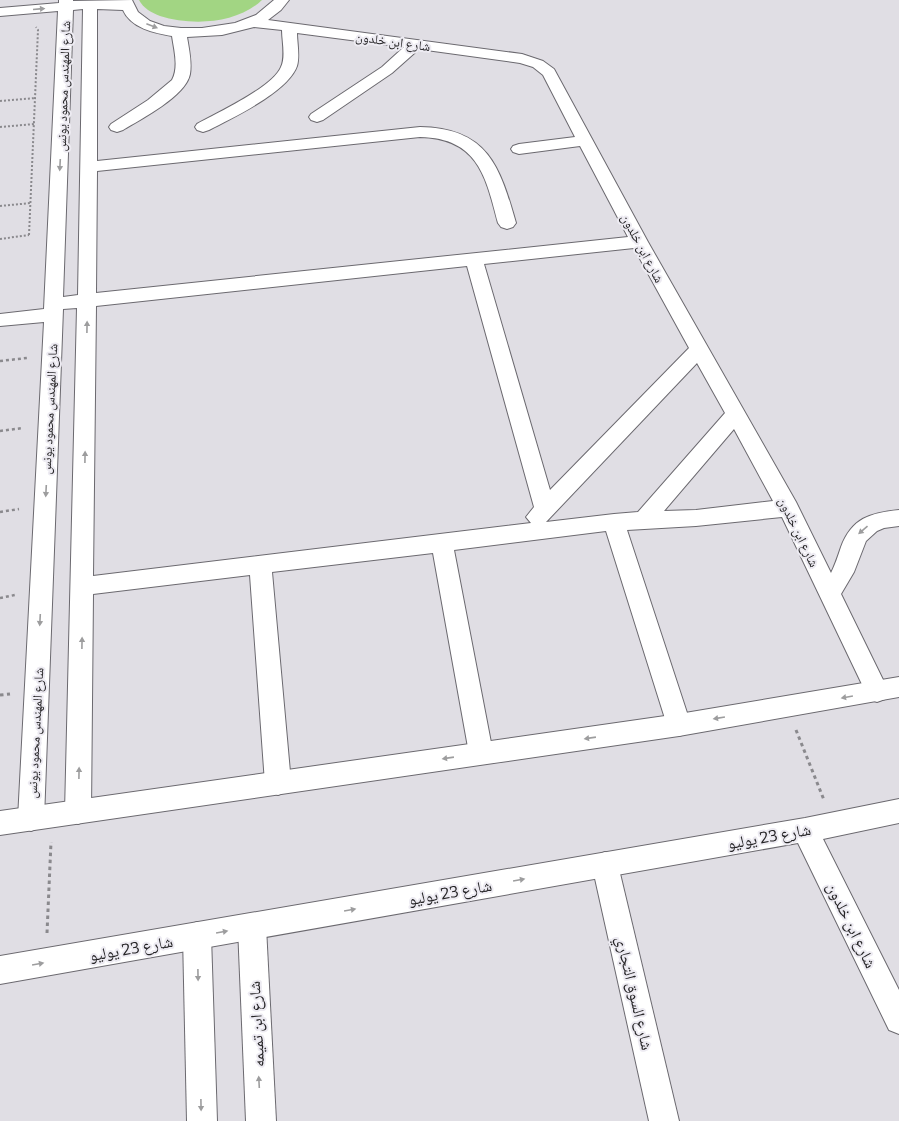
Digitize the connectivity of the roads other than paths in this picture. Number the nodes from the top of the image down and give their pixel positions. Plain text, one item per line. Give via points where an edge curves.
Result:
1 (282, 0) edge
2 (90, 2) edge
3 (66, 3) edge
4 (126, 3) edge
5 (0, 12) edge
6 (252, 22) junction
7 (289, 27) junction
8 (179, 33) junction
9 (416, 44) junction
10 (317, 117) dead end
11 (117, 127) dead end
12 (203, 127) dead end
13 (586, 140) junction
14 (519, 149) dead end
15 (90, 167) junction
16 (507, 223) dead end
17 (639, 242) junction
18 (474, 259) junction
19 (87, 300) junction
20 (54, 309) junction
21 (0, 320) edge
22 (699, 349) junction
23 (735, 414) junction
24 (788, 508) junction
25 (545, 509) junction
26 (899, 518) edge
27 (644, 520) junction
28 (614, 522) junction
29 (521, 533) junction
30 (442, 542) junction
31 (260, 564) junction
32 (83, 586) junction
33 (829, 592) junction
34 (888, 689) edge
35 (679, 725) junction
36 (481, 753) junction
37 (278, 783) junction
38 (899, 811) edge
39 (78, 812) junction
40 (42, 817) junction
41 (0, 823) edge
42 (805, 830) junction
43 (605, 865) junction
44 (252, 927) junction
45 (197, 936) junction
46 (0, 970) edge
47 (899, 1020) edge
48 (202, 1121) edge
49 (261, 1121) edge
50 (664, 1121) edge

1 - 6 street via 275,8
2 - 3 street
2 - 4 street
2 - 15 street, شارع المهندس محمود يونس
5 -> 3 street
3 -> 20 street, شارع المهندس محمود يونس
4 -> 8 street via 134,16 145,23
6 - 7 street, شارع ابن خلدون
6 - 8 street via 217,32
7 - 9 street, شارع ابن خلدون
7 - 12 street via 290,66 283,77 262,93
8 - 11 street via 183,71 179,83
9 - 10 street via 387,70
9 - 13 street, شارع ابن خلدون via 522,59 538,64 553,77
13 - 14 street
13 - 17 street, شارع ابن خلدون
15 - 16 street via 436,132 451,136 472,147 487,162
15 - 19 street, شارع المهندس محمود يونس
17 - 18 street
17 - 22 street, شارع ابن خلدون
18 - 19 street
18 - 25 street
19 - 20 street
32 -> 19 street, شارع المهندس محمود يونس
20 - 21 street
20 -> 40 street, شارع المهندس محمود يونس
22 - 23 street, شارع ابن خلدون
22 - 25 street
23 - 24 street, شارع ابن خلدون
23 - 27 street
24 - 27 street
24 - 33 street, شارع ابن خلدون
25 - 29 street
26 -> 33 street via 878,520 864,528 854,540 845,567
27 - 28 street
28 - 29 street
28 - 35 street
29 - 30 street
30 - 31 street
30 - 36 street
31 - 32 street
31 - 37 street
39 -> 32 street, شارع المهندس محمود يونس
33 - 34 street, شارع ابن خلدون
34 -> 35 street
35 -> 36 street
36 -> 37 street
37 - 39 street
38 - 42 street, شارع 23 يوليو
39 - 40 street
40 - 41 street
42 - 43 street, شارع 23 يوليو
42 - 47 street, شارع ابن خلدون
44 -> 43 street, شارع 23 يوليو
43 - 50 street, شارع السوق التجاري
45 -> 44 street, شارع 23 يوليو
49 -> 44 street, شارع ابن تميمه
46 -> 45 street, شارع 23 يوليو
45 -> 48 street

